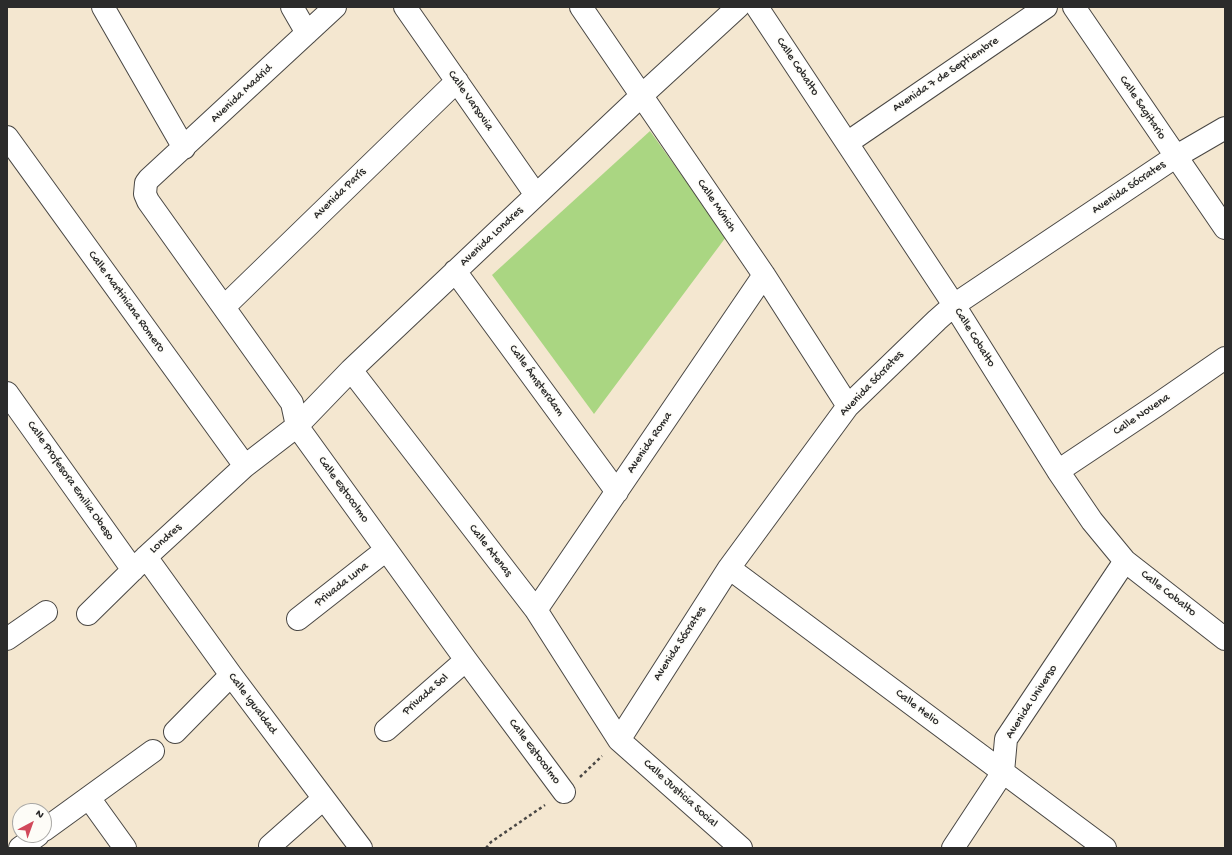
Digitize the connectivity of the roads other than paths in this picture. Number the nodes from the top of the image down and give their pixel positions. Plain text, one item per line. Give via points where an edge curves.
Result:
1 (103, 7) edge
2 (292, 7) edge
3 (335, 7) edge
4 (405, 7) edge
5 (581, 7) edge
6 (738, 7) edge
7 (757, 7) edge
8 (1046, 7) edge
9 (1074, 7) edge
10 (307, 33) junction
11 (457, 81) junction
12 (641, 96) junction
13 (1225, 128) edge
14 (7, 138) edge
15 (847, 143) junction
16 (184, 148) junction
17 (1175, 157) junction
18 (149, 179) joint
19 (536, 195) junction
20 (1225, 228) edge
21 (455, 271) junction
22 (764, 275) junction
23 (954, 306) junction
24 (224, 307) junction
25 (1225, 359) edge
26 (351, 370) junction
27 (7, 393) edge
28 (848, 406) junction
29 (297, 426) junction
30 (245, 466) junction
31 (1058, 471) junction
32 (617, 492) junction
33 (386, 550) junction
34 (1125, 561) junction
35 (139, 563) junction
36 (729, 568) junction
37 (536, 610) junction
38 (46, 612) dead end
39 (88, 614) dead end
40 (298, 619) dead end
41 (7, 639) edge
42 (1225, 639) edge
43 (466, 660) junction
44 (230, 675) junction
45 (386, 730) dead end
46 (175, 732) dead end
47 (619, 740) junction
48 (153, 751) dead end
49 (1003, 772) junction
50 (564, 792) dead end
51 (89, 798) junction
52 (323, 799) junction
53 (52, 824) edge
54 (270, 846) dead end
55 (125, 848) edge
56 (361, 848) edge
57 (741, 848) edge
58 (953, 848) edge
59 (1105, 848) edge

1 - 16 street
2 - 10 street
3 - 10 street, Avenida Madrid
4 - 11 street, Calle Varsovia
5 - 12 street, Calle Múnich
6 - 12 street, Avenida Londres
7 - 15 street, Calle Cobalto
8 - 15 street, Avenida 7 de Septiembre
9 - 17 street, Calle Sagitario
10 - 16 street, Avenida Madrid
11 - 19 street, Calle Varsovia
11 - 24 street, Avenida París
12 - 19 street, Avenida Londres
12 - 22 street, Calle Múnich
13 - 17 street, Avenida Sócrates
14 - 30 street, Calle Martiniana Romero
15 - 23 street, Calle Cobalto
16 - 18 street, Avenida Madrid
17 - 20 street, Calle Sagitario
17 - 23 street, Avenida Sócrates
18 - 24 street, Calle Estocolmo via 145,194 148,201
19 - 21 street, Avenida Londres
21 - 26 street, Avenida Londres
21 - 32 street, Calle Ámsterdam
22 - 28 street, Calle Múnich
22 - 32 street, Avenida Roma
23 - 28 street, Avenida Sócrates
23 - 31 street, Calle Cobalto
24 - 29 street, Calle Estocolmo via 292,403
25 - 31 street, Calle Novena
26 - 29 street, Avenida Londres
26 - 37 street, Calle Atenas
27 - 35 street, Calle Profesora Emilia Obeso
28 - 36 street, Avenida Sócrates
29 - 30 street, Avenida Londres
29 - 33 street, Calle Estocolmo
30 - 35 street, Londres
31 - 34 street, Calle Cobalto
32 - 37 street, Avenida Roma
33 - 40 street, Privada Luna
33 - 43 street, Calle Estocolmo
34 - 42 street, Calle Cobalto
34 - 49 street, Avenida Universo via 1006,739
35 - 39 street, Londres
35 - 44 street, Calle Igualdad
36 - 47 street, Avenida Sócrates
36 - 49 street, Calle Helio
37 - 47 street, Calle Atenas
38 - 41 street
43 - 45 street, Privada Sol
43 - 50 street, Calle Estocolmo
44 - 46 street
44 - 52 street, Calle Igualdad
47 - 57 street, Calle Justicia Social
48 - 51 street
49 - 58 street, Avenida Universo
49 - 59 street, Calle Helio
51 - 53 street
51 - 55 street
52 - 54 street
52 - 56 street, Calle Igualdad

